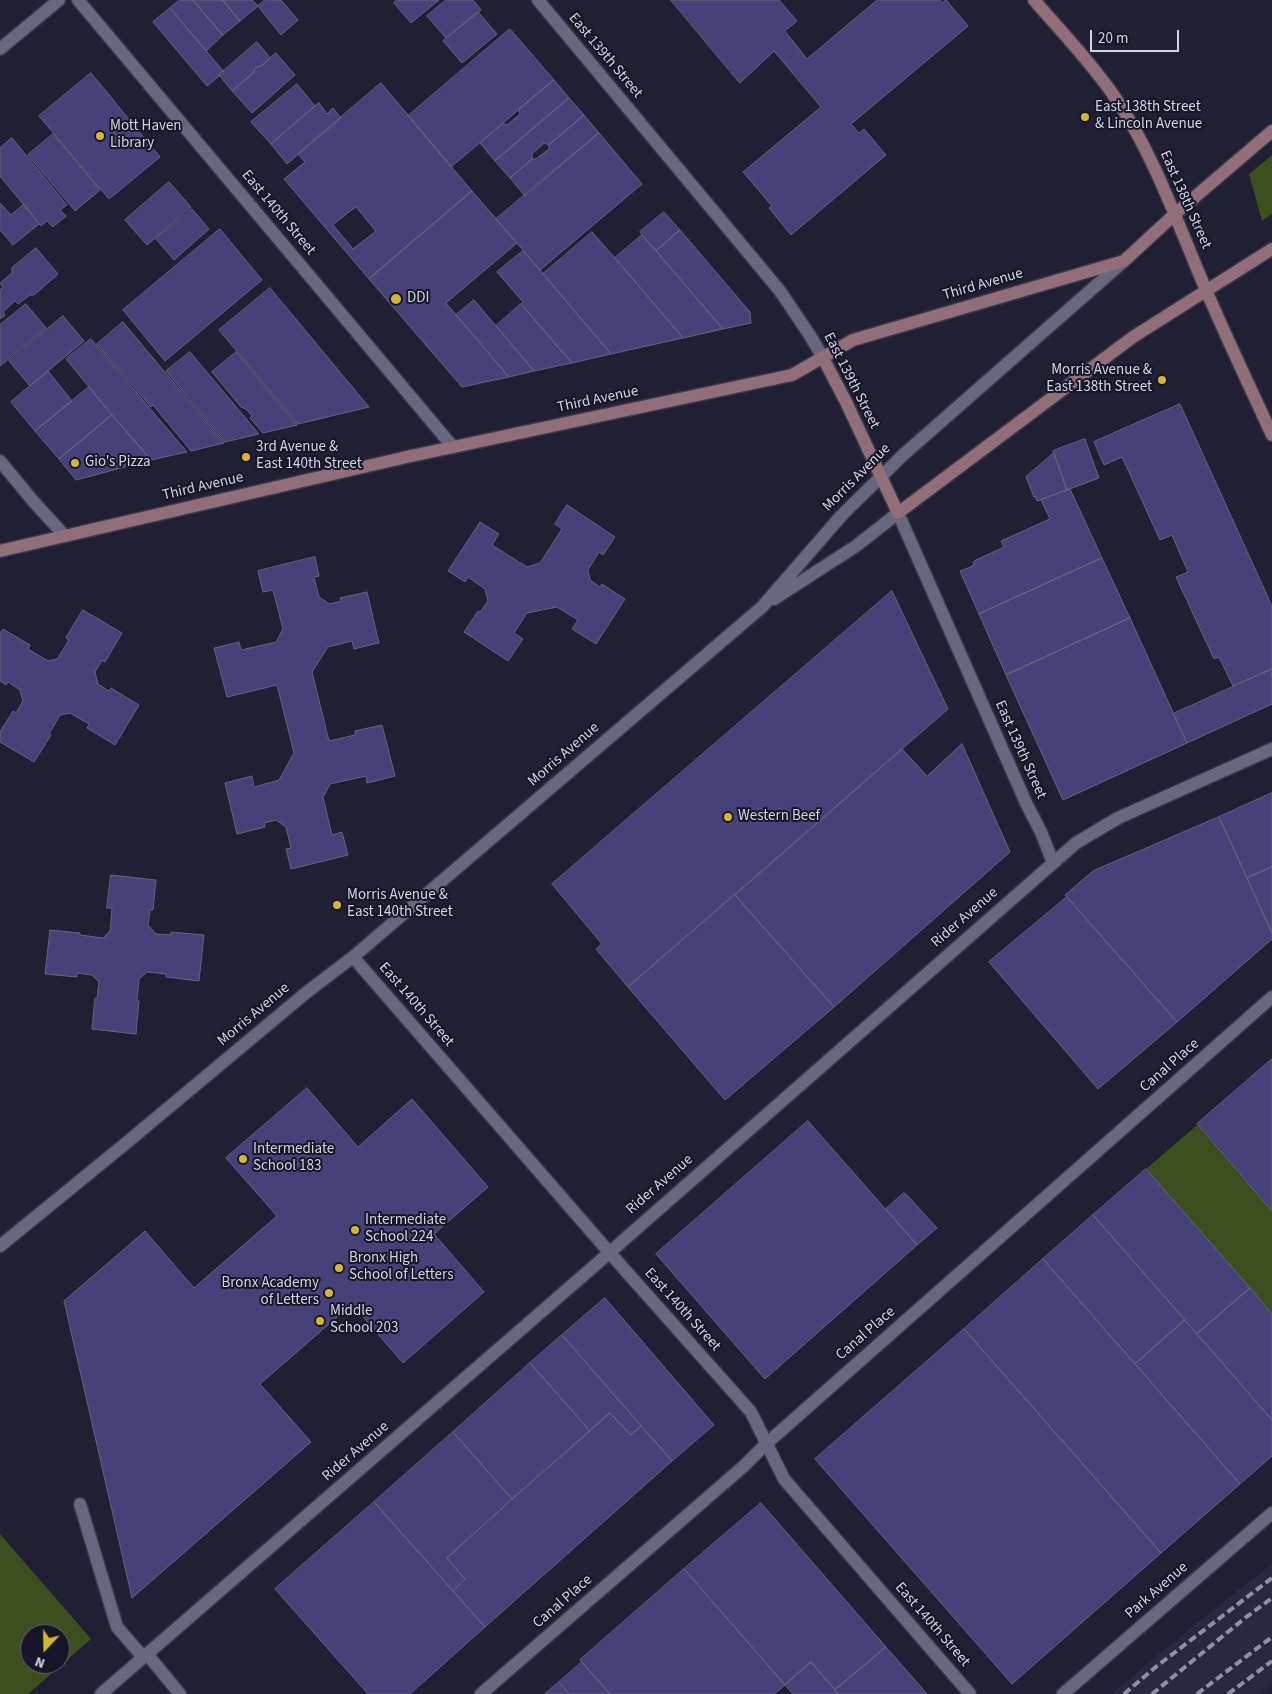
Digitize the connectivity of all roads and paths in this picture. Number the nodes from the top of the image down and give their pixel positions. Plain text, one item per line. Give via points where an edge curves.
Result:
1 (59, 0) edge
2 (78, 0) edge
3 (538, 0) edge
4 (1034, 0) edge
5 (0, 49) edge
6 (1272, 132) edge
7 (1175, 214) junction
8 (1272, 249) edge
9 (1124, 261) junction
10 (1206, 290) junction
11 (822, 358) junction
12 (1272, 435) edge
13 (453, 447) junction
14 (0, 461) edge
15 (881, 477) junction
16 (898, 513) junction
17 (65, 536) junction
18 (0, 551) edge
19 (762, 607) junction
20 (1272, 749) edge
21 (1053, 863) junction
22 (353, 957) junction
23 (1272, 997) edge
24 (0, 1246) edge
25 (609, 1252) junction
26 (766, 1444) junction
27 (80, 1504) dead end
28 (1272, 1513) edge
29 (145, 1656) junction
30 (101, 1694) edge
31 (180, 1694) edge
32 (481, 1694) edge
33 (970, 1694) edge
34 (1063, 1694) edge

1 - 5 street
2 - 13 street, East 140th Street
3 - 11 street, East 139th Street via 780,292
4 - 7 main road, East 138th Street via 1112,93 1143,146
6 - 7 main road, Third Avenue
7 - 9 main road, Third Avenue
7 - 10 main road, East 138th Street
8 - 10 main road
9 - 11 main road, Third Avenue via 853,340
9 - 15 street, Morris Avenue
10 - 12 main road, East 138th Street
10 - 16 main road via 1133,337
11 - 13 main road, Third Avenue via 792,375
11 - 15 main road, East 139th Street
13 - 17 main road, Third Avenue
14 - 17 street
15 - 16 main road, East 139th Street
15 - 19 street, Morris Avenue via 842,515
16 - 19 street via 856,546
16 - 21 street, East 139th Street
17 - 18 main road, Third Avenue
19 - 22 street, Morris Avenue
20 - 21 street, Rider Avenue via 1118,818 1076,843
21 - 25 street, Rider Avenue
22 - 24 street, Morris Avenue
22 - 25 street, East 140th Street
23 - 26 street, Canal Place
25 - 26 street, East 140th Street via 751,1412
25 - 29 street, Rider Avenue
26 - 32 street, Canal Place
26 - 33 street, East 140th Street via 784,1479
27 - 29 street via 116,1627
28 - 34 street, Park Avenue
29 - 30 street, Rider Avenue
29 - 31 street

